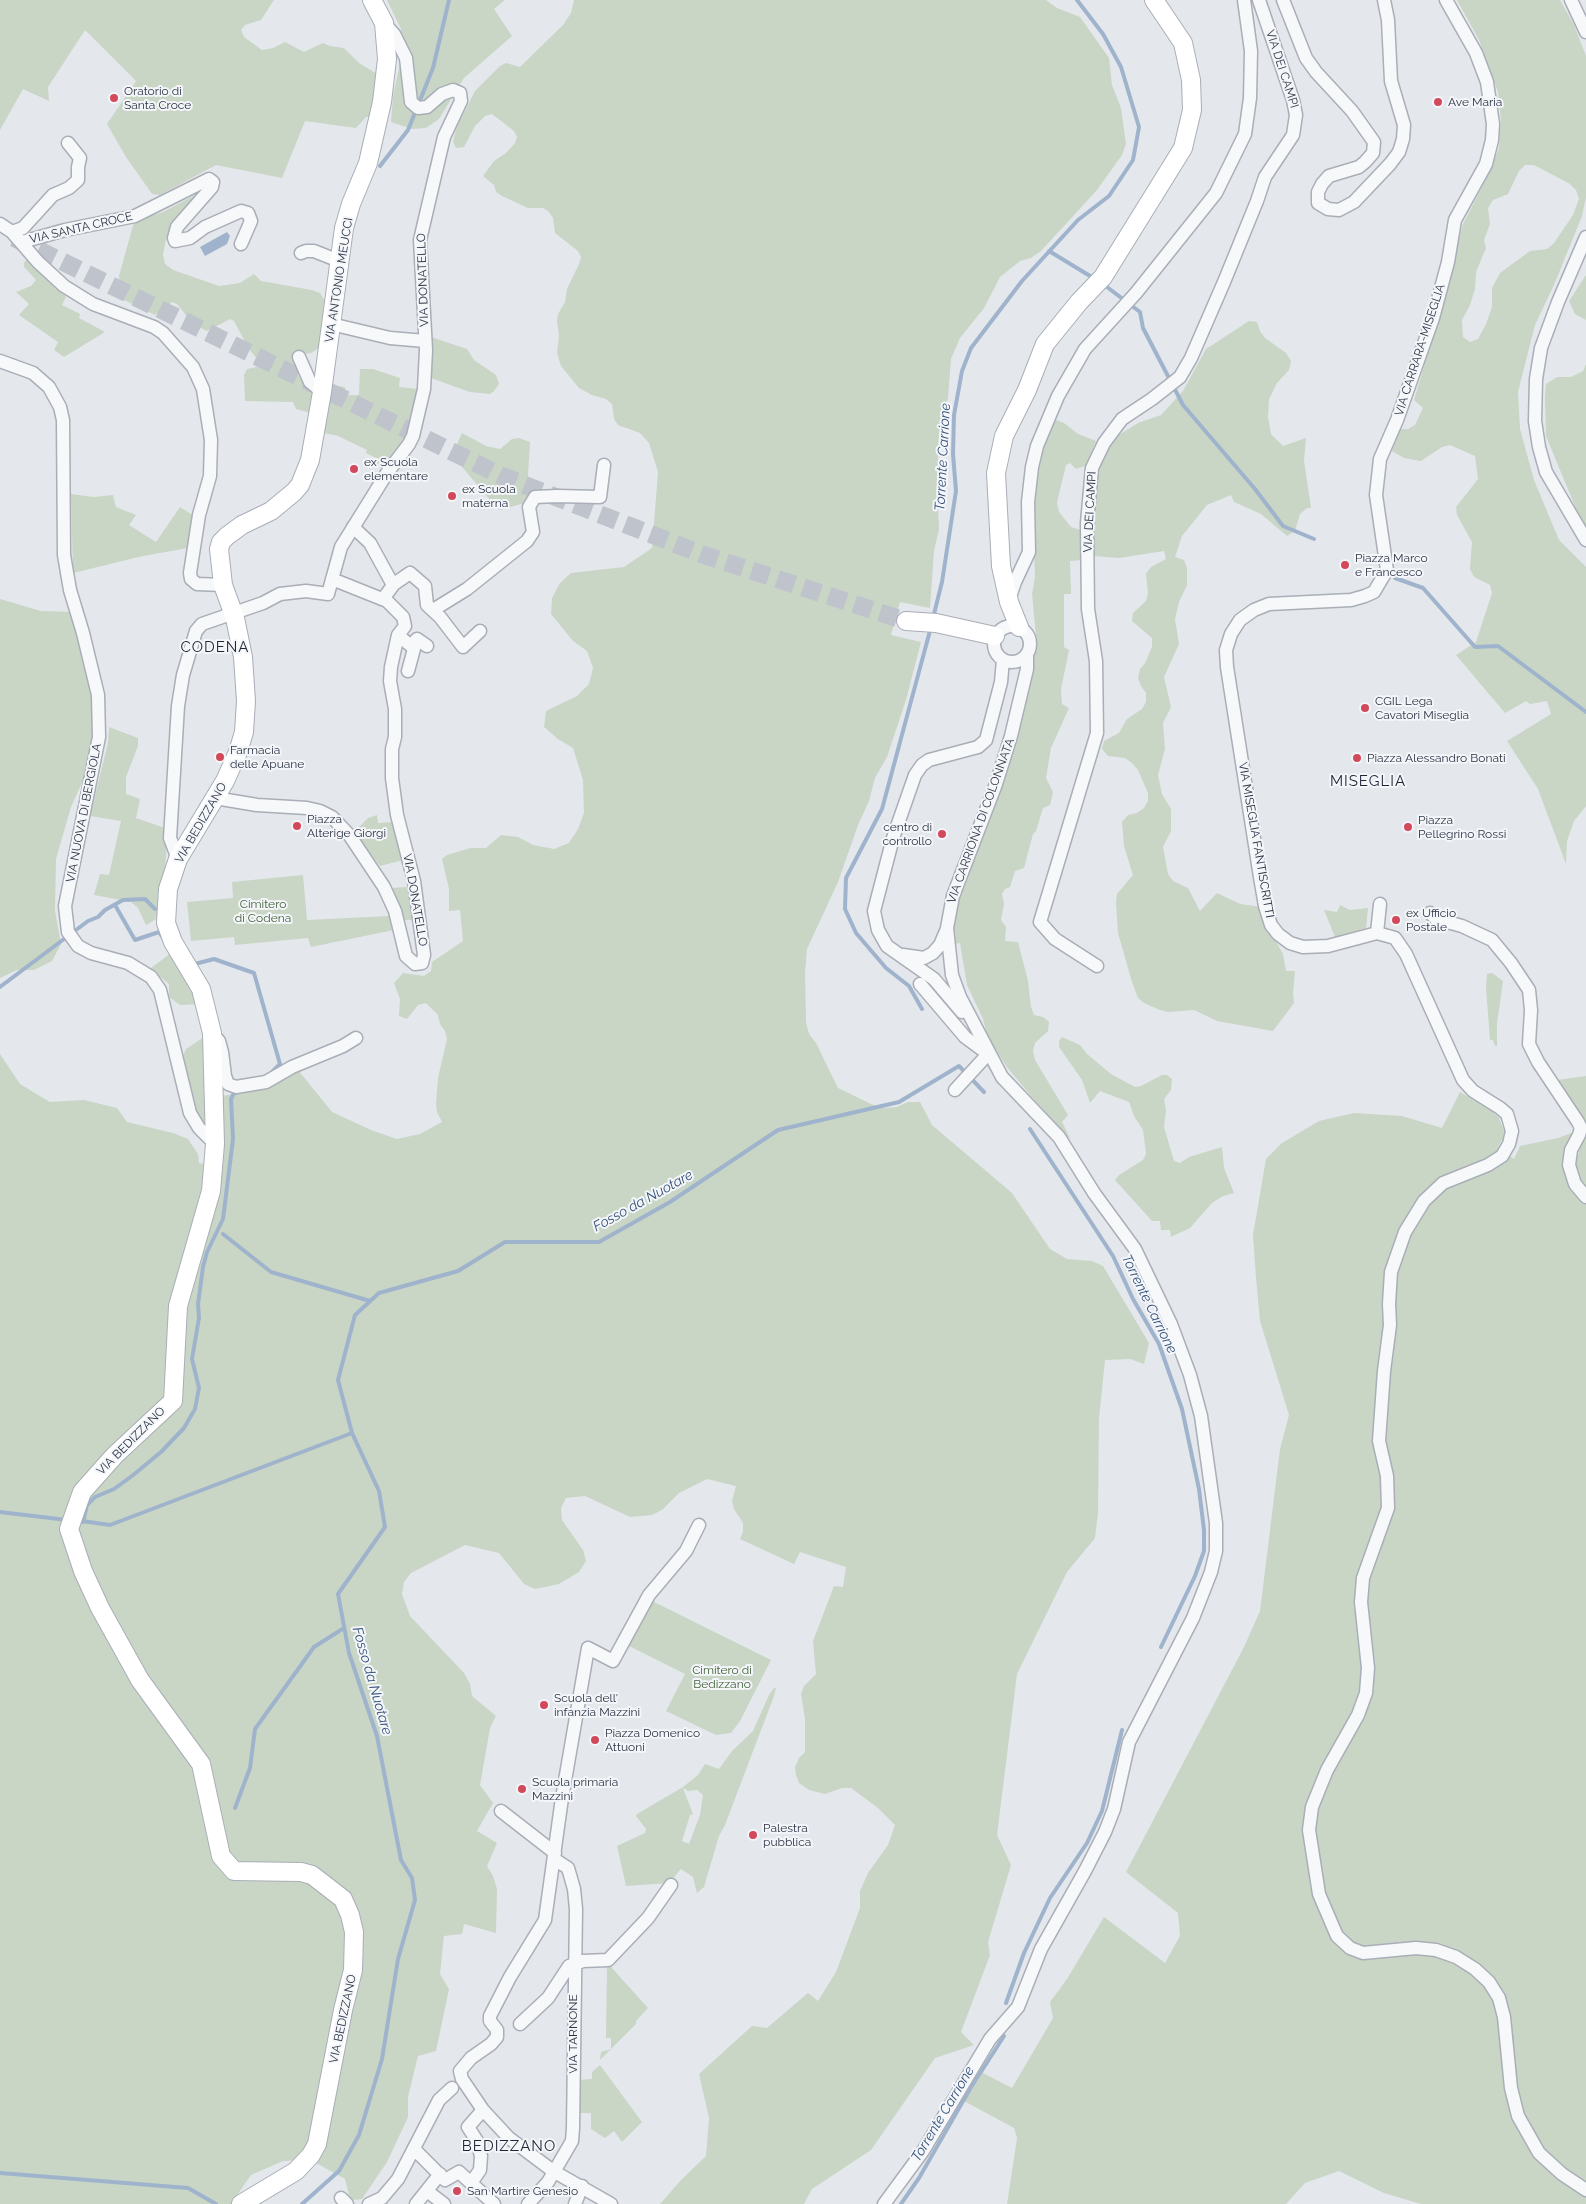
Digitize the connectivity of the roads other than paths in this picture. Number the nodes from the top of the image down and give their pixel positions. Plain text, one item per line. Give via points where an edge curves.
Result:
1 (372, 0) edge
2 (1154, 0) edge
3 (1244, 0) edge
4 (1259, 0) edge
5 (1283, 0) edge
6 (1384, 0) edge
7 (1446, 0) edge
8 (1571, 0) edge
9 (384, 23) junction
10 (1586, 32) edge
11 (68, 143) dead end
12 (0, 224) edge
13 (12, 232) junction
14 (1586, 237) edge
15 (22, 242) junction
16 (240, 244) dead end
17 (301, 253) dead end
18 (339, 261) junction
19 (332, 324) junction
20 (425, 341) junction
21 (299, 357) dead end
22 (0, 361) edge
23 (322, 392) junction
24 (604, 465) dead end
25 (353, 527) junction
26 (1586, 540) edge
27 (332, 579) junction
28 (223, 585) junction
29 (393, 585) junction
30 (1374, 592) joint
31 (382, 599) junction
32 (1009, 602) junction
33 (433, 610) junction
34 (235, 616) junction
35 (911, 622) tunnel mouth
36 (480, 631) dead end
37 (398, 635) junction
38 (1003, 639) junction
39 (411, 646) junction
40 (427, 646) dead end
41 (1027, 654) junction
42 (408, 670) dead end
43 (215, 798) junction
44 (178, 859) junction
45 (1384, 902) dead end
46 (1430, 913) dead end
47 (947, 928) junction
48 (1385, 935) junction
49 (896, 953) junction
50 (1097, 966) dead end
51 (920, 984) dead end
52 (979, 1032) junction
53 (212, 1033) junction
54 (356, 1038) dead end
55 (988, 1054) junction
56 (955, 1090) dead end
57 (215, 1144) junction
58 (1586, 1197) edge
59 (699, 1525) dead end
60 (501, 1811) dead end
61 (554, 1856) junction
62 (671, 1885) dead end
63 (574, 1964) junction
64 (520, 2024) dead end
65 (452, 2088) dead end
66 (483, 2110) junction
67 (415, 2150) junction
68 (553, 2171) junction
69 (450, 2175) junction
70 (471, 2183) junction
71 (582, 2186) junction
72 (1586, 2190) edge
73 (427, 2191) junction
74 (241, 2204) edge
75 (369, 2204) edge
76 (416, 2204) edge
77 (444, 2204) edge
78 (494, 2204) edge
79 (528, 2204) edge
80 (575, 2204) edge
81 (612, 2204) edge
82 (884, 2204) edge

1 - 9 street
2 - 32 street, VIA CARRIONA DI COLONNATA via 1183,43 1191,80 1192,110 1183,148 1103,277 1078,302 1046,344 1004,436 996,473 1001,566
3 - 32 street via 1251,51 1245,134 1216,194 1118,315 1085,349 1058,396 1044,426 1032,467 1028,502 1029,552
4 - 50 street, VIA DEI CAMPI via 1293,100 1295,128 1286,149 1276,158 1265,177 1224,282 1180,377 1122,419 1104,443 1092,468 1087,522 1088,610 1096,661 1096,733 1040,922 1055,939
5 - 6 street via 1306,58 1374,142 1373,154 1359,167 1330,176 1322,184 1318,203 1328,209 1339,210 1354,202 1390,164 1403,139 1404,125 1391,81
7 - 30 street, VIA CARRARA-MISEGLIA via 1476,53 1487,82 1492,140 1486,164 1455,220 1433,318 1380,459 1376,496 1387,570
8 - 10 street
9 - 18 street, VIA ANTONIO MEUCCI via 387,59 382,102 368,163 344,228
9 - 20 street, VIA DONATELLO via 394,34 406,58 411,102 418,108 427,107 442,94 453,90 460,93 461,100 444,137 420,240
11 - 13 street, VIA SANTA CROCE via 80,158 78,180 53,195 23,228
12 - 13 street, VIA SANTA CROCE
13 - 15 street, VIA SANTA CROCE
14 - 26 street via 1540,355 1535,421 1546,472
15 - 16 street, VIA SANTA CROCE via 135,216 209,179 213,182 212,187 177,227 175,241 190,238 205,227 241,211 248,213 250,221
15 - 28 street, VIA SANTA CROCE via 64,286 92,304 159,330 193,367 203,389 211,440 210,476 199,515 190,579 197,584
17 - 18 street via 314,251
18 - 19 street, VIA ANTONIO MEUCCI
19 - 20 street via 390,338
19 - 23 street, VIA ANTONIO MEUCCI
20 - 25 street, VIA DONATELLO via 424,389 413,436
21 - 23 street via 310,382
22 - 57 street, VIA NUOVA DI BERGIOLA via 33,373 49,387 60,407 63,420 64,555 98,695 98,737 65,906 68,932 78,946 128,963 151,977 160,990 190,1113
23 - 28 street, VIA ANTONIO MEUCCI via 310,460 300,485 271,512 242,525 221,542
24 - 33 street via 600,497 535,498 529,507 533,532 527,541 467,589
25 - 27 street, VIA DONATELLO via 338,553
25 - 29 street via 370,543
27 - 31 street
27 - 34 street, VIA DONATELLO via 328,594 306,591 280,594
28 - 34 street, VIA ANTONIO MEUCCI
29 - 31 street
29 - 33 street via 410,573 424,586 426,605
30 - 48 street, VIA MISEGLIA FANTISCRITTI via 1351,600 1269,604 1240,620 1226,650 1248,807 1265,906 1272,925 1290,943 1304,946 1328,946
31 - 37 street via 403,617 405,626
32 - 38 street, VIA CARRIONA DI COLONNATA
33 - 36 street via 463,647
34 - 43 street, VIA BEDIZZANO via 243,657 244,732 238,752
34 - 44 street via 202,624 196,631 183,675 178,706 170,838
35 - 38 street via 933,633
37 - 39 street
37 - 43 street, VIA DONATELLO via 390,681 395,709 392,778 397,815 414,882 424,955 422,963 415,964 406,956 384,886 350,836 332,817 307,808
38 - 41 street, VIA CARRIONA DI COLONNATA via 1030,639
38 - 41 street via 1008,662 1019,661
38 - 49 street, VIA CARRIONA DI COLONNATA via 1001,682 986,740 978,747 929,760 922,765 910,786 874,911 881,937
39 - 40 street via 417,639
39 - 42 street via 414,649
41 - 47 street, VIA CARRIONA DI COLONNATA via 1027,669 1011,736 996,784 952,896
43 - 44 street, VIA BEDIZZANO
44 - 53 street, VIA BEDIZZANO via 168,889 166,923 173,942 201,989
45 - 48 street
46 - 58 street via 1436,919 1462,926 1492,940 1527,987 1531,1001 1529,1044 1578,1122 1579,1135 1571,1150 1569,1165 1575,1184
47 - 49 street, VIA CARRIONA DI COLONNATA via 933,954 914,958
47 - 52 street, VIA CARRIONA DI COLONNATA via 952,975
48 - 72 street via 1406,954 1463,1080 1473,1091 1507,1114 1512,1131 1502,1156 1443,1183 1424,1201 1405,1232 1391,1272 1390,1325 1379,1441 1389,1494 1388,1508 1363,1578 1361,1602 1368,1668 1366,1693 1317,1792 1309,1830 1311,1851 1319,1894 1337,1936 1350,1948 1363,1953 1416,1948 1436,1950 1456,1957 1489,1982 1499,1998 1504,2017 1511,2088 1518,2116 1539,2153
49 - 52 street, VIA CARRIONA DI COLONNATA via 934,979
51 - 55 street via 965,1037
52 - 55 street, VIA CARRIONA DI COLONNATA
53 - 54 street via 219,1042 228,1084 236,1087 266,1082
53 - 57 street, VIA BEDIZZANO
55 - 56 street
55 - 82 street, VIA CARRIONA DI COLONNATA via 1002,1077 1059,1137 1135,1249 1171,1324 1201,1416 1216,1523 1216,1551 1193,1618 1129,1742 1114,1808 1105,1832 1041,1949 1018,2007 990,2039 923,2150
57 - 74 street, VIA BEDIZZANO via 211,1191 178,1306 173,1401 115,1455 82,1492 69,1529 100,1608 140,1680 201,1764 221,1856 234,1871 312,1875 343,1899 350,1915 354,1932 353,1970 317,2144 296,2171
59 - 61 street via 686,1551 649,1595 613,1661 588,1648
60 - 61 street, VIA TARNONE
61 - 63 street, VIA TARNONE via 568,1868 574,1889
61 - 66 street via 545,1920 490,2016 499,2038 471,2058 460,2071
62 - 63 street via 648,1918 608,1960
63 - 64 street via 566,1968 548,1998
63 - 68 street, VIA TARNONE via 572,2141
65 - 67 street via 439,2100
66 - 68 street via 509,2138
66 - 70 street via 468,2127 480,2156 480,2170
67 - 69 street
67 - 75 street via 398,2180 386,2194
68 - 71 street
68 - 79 street, VIA TARNONE via 544,2188
69 - 70 street
69 - 73 street
70 - 78 street
71 - 80 street
71 - 81 street
73 - 76 street
73 - 77 street

